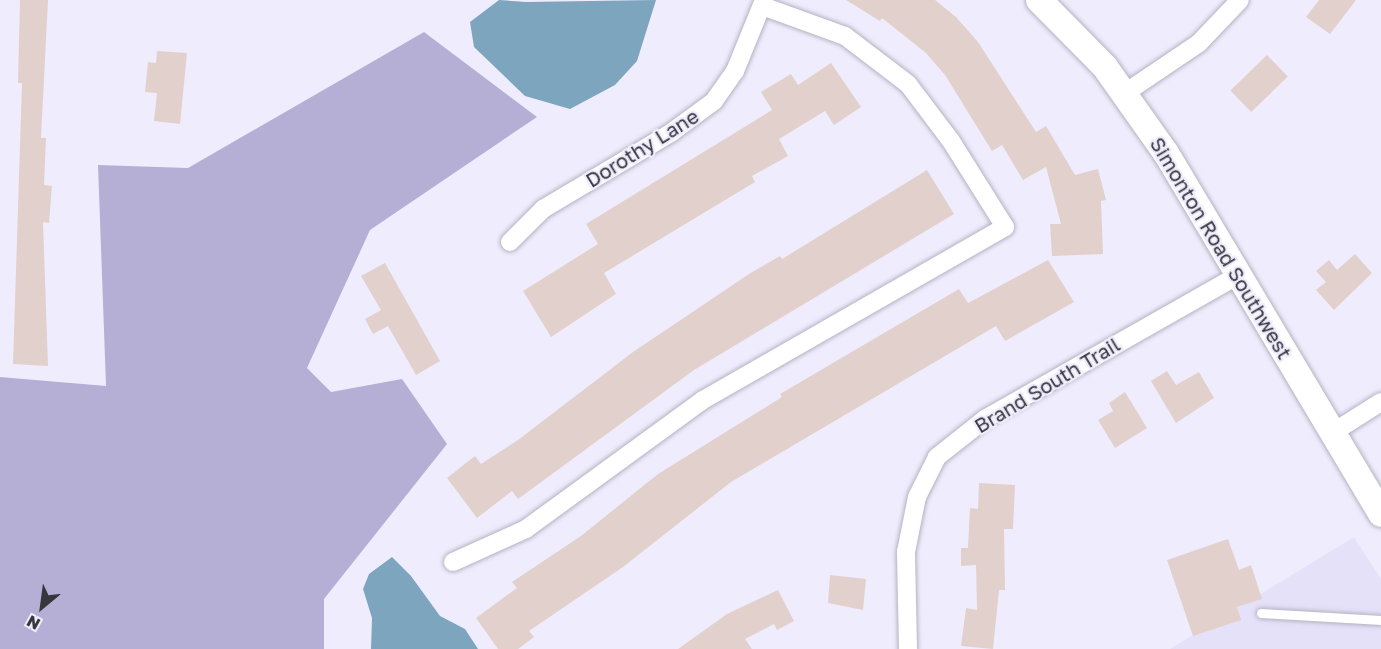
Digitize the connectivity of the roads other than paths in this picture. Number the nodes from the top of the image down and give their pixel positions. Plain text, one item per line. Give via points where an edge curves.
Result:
1 (1039, 0) edge
2 (1240, 0) edge
3 (763, 3) edge
4 (1125, 93) junction
5 (510, 242) dead end
6 (1239, 276) junction
7 (1381, 402) edge
8 (1332, 433) junction
9 (1381, 514) edge
10 (453, 562) dead end
11 (1261, 613) dead end
12 (1381, 620) edge
13 (908, 649) edge

1 - 4 street, Simonton Road Southwest
2 - 4 street via 1199,43
3 - 5 street, Dorothy Lane via 735,71 714,101 664,137 543,209
3 - 10 street via 845,36 900,77 945,132 1005,227 713,394 526,529
4 - 6 street, Simonton Road Southwest
6 - 8 street, Simonton Road Southwest
6 - 13 street, Brand South Trail via 986,419 938,457 917,496 906,552
7 - 8 street
8 - 9 street, Simonton Road Southwest
11 - 12 lane

